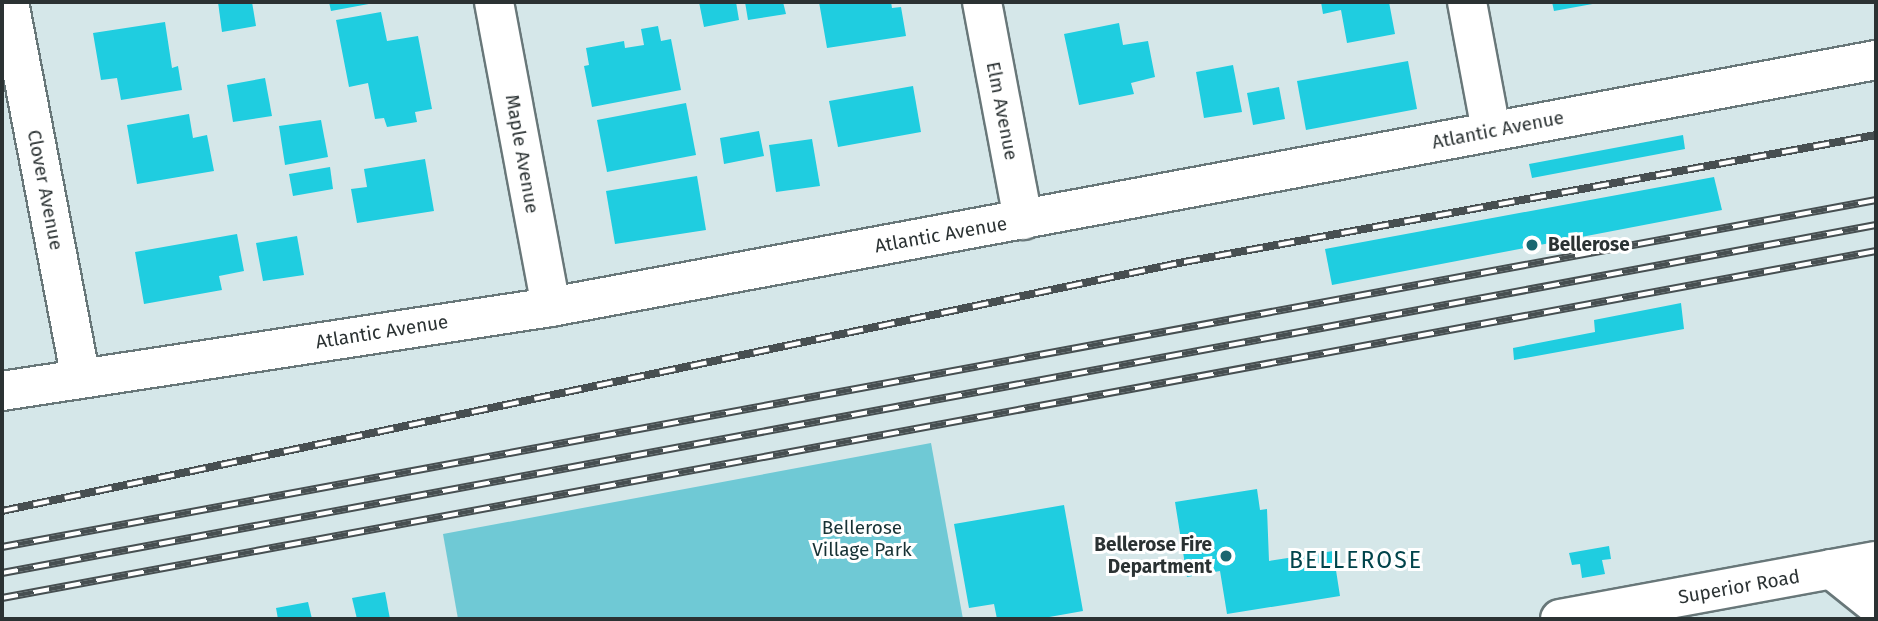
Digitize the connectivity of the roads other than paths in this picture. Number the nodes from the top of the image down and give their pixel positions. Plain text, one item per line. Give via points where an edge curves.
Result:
1 (9, 2) edge
2 (494, 2) edge
3 (982, 2) edge
4 (1467, 2) edge
5 (1876, 60) edge
6 (1491, 131) junction
7 (1023, 220) junction
8 (551, 307) junction
9 (81, 378) junction
10 (2, 391) edge
11 (1876, 561) edge
12 (1831, 569) junction
13 (1876, 604) edge
14 (1602, 617) edge
15 (1560, 619) edge

1 - 9 street, Clover Avenue
2 - 8 street, Maple Avenue
3 - 7 street, Elm Avenue
4 - 6 street
5 - 6 street, Atlantic Avenue
6 - 7 street, Atlantic Avenue
7 - 8 street, Atlantic Avenue
8 - 9 street, Atlantic Avenue
9 - 10 street, Atlantic Avenue
11 - 12 street, Superior Road
12 - 13 street
12 - 14 street, Superior Road
14 - 15 street, Superior Road

